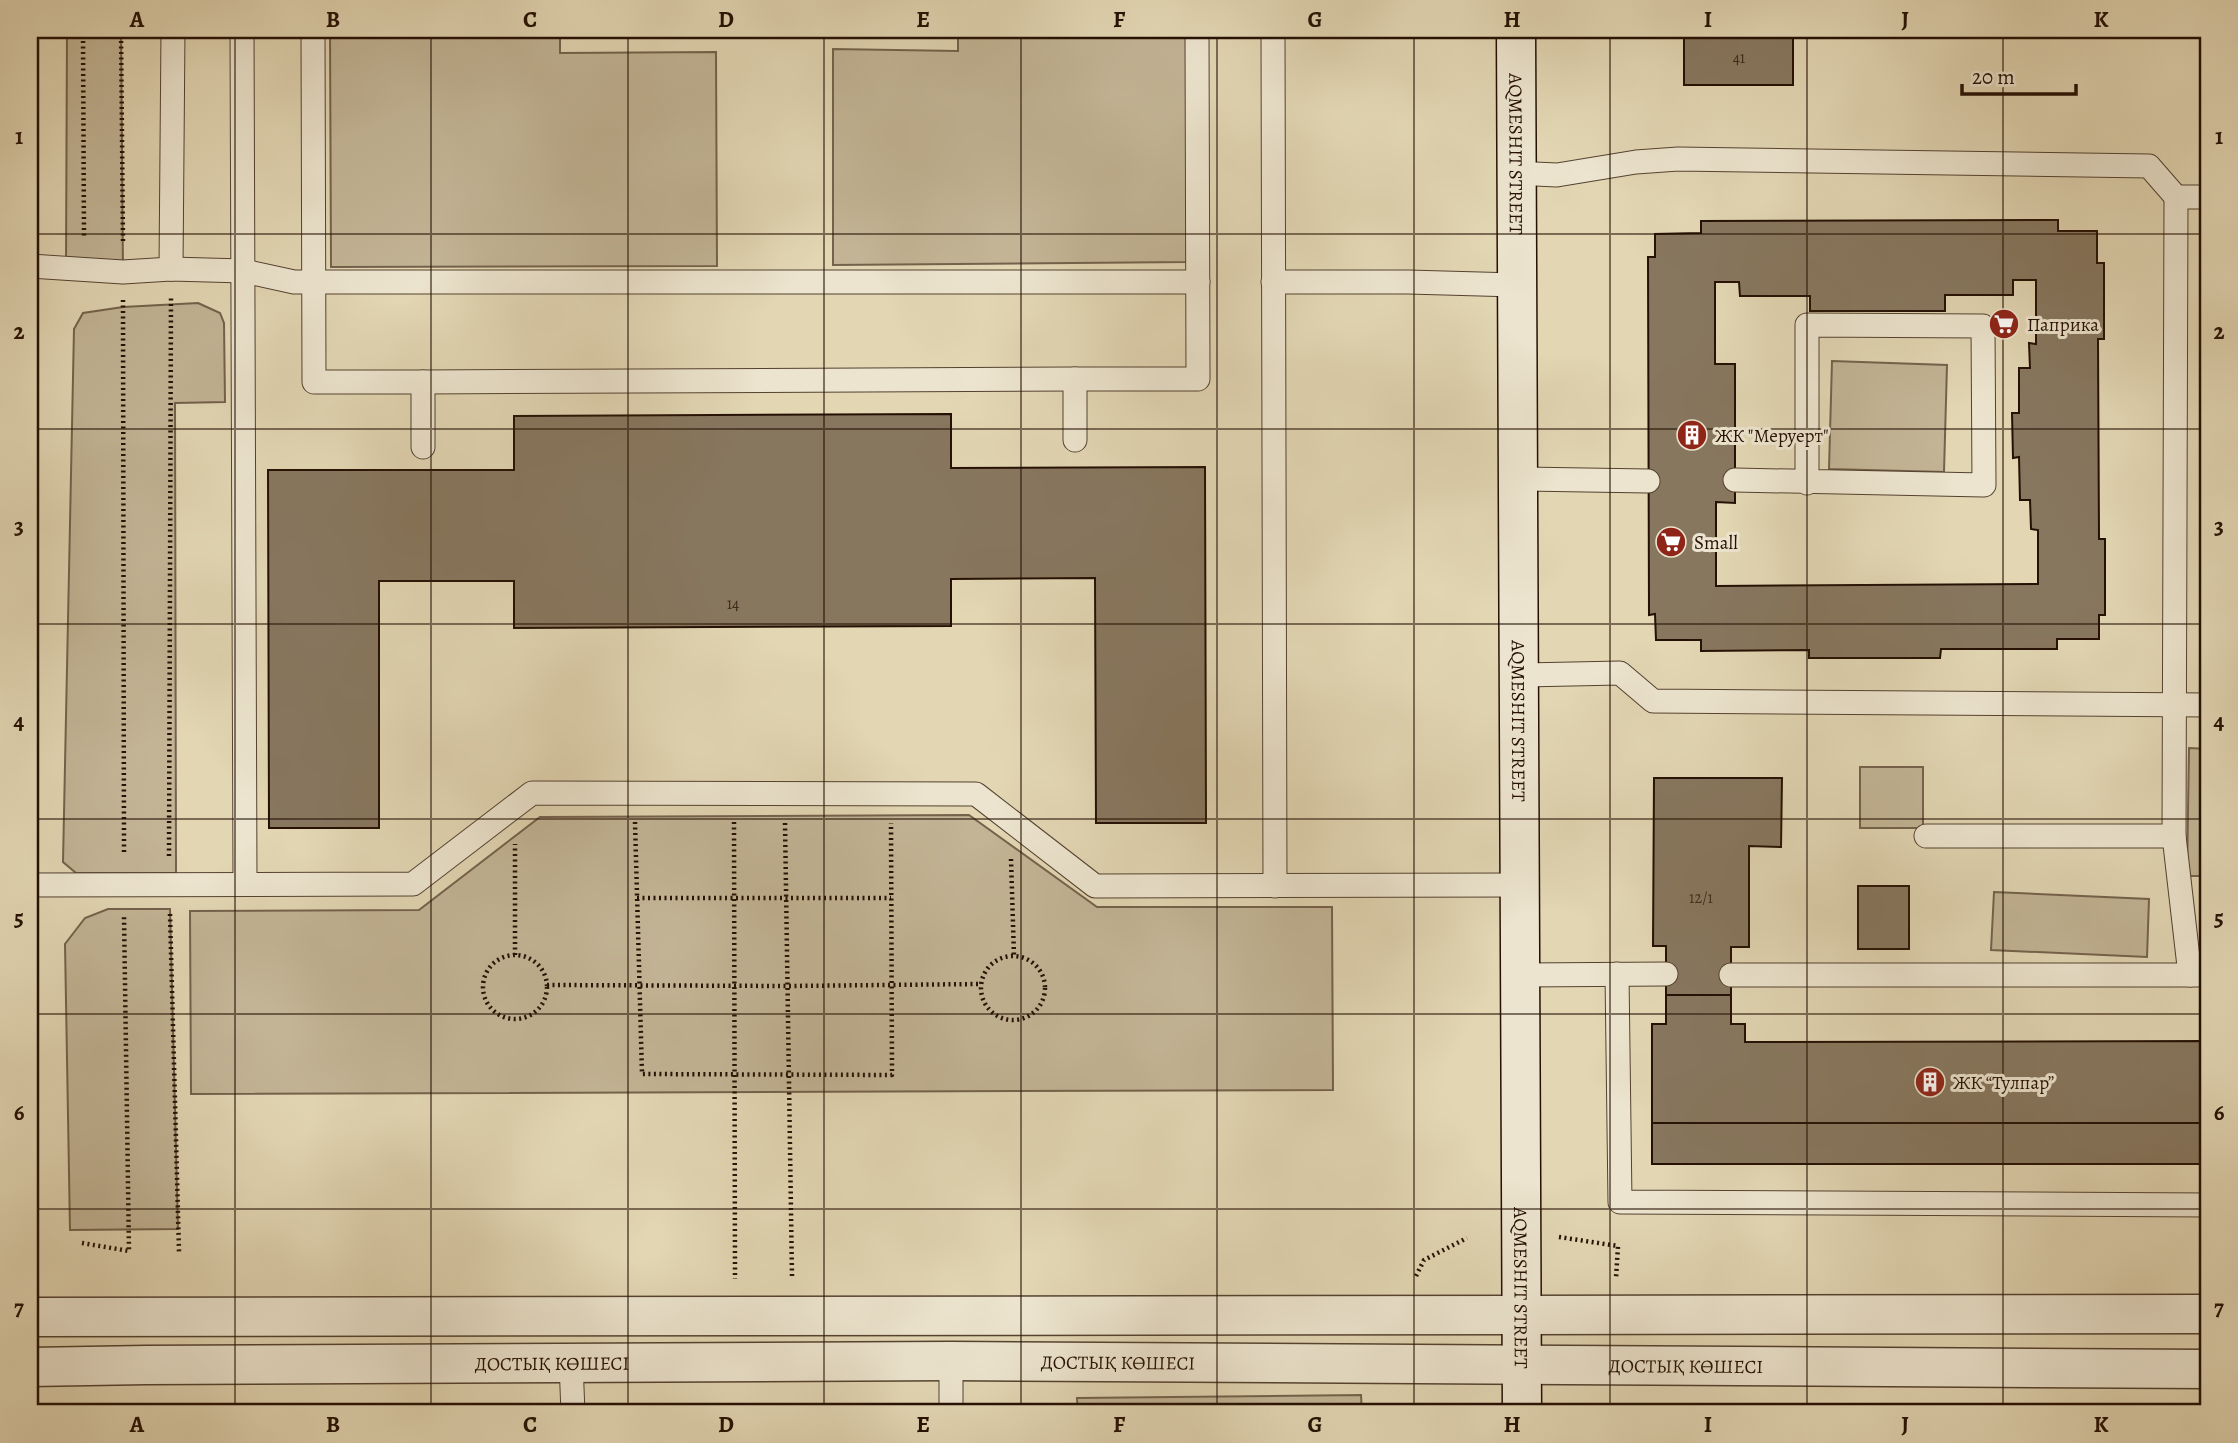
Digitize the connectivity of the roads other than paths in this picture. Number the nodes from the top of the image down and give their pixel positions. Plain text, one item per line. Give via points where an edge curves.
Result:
1 (173, 30) edge
2 (242, 30) edge
3 (313, 30) edge
4 (1197, 30) edge
5 (1273, 30) edge
6 (1516, 30) edge
7 (1515, 173) junction
8 (2176, 197) junction
9 (2208, 197) edge
10 (30, 266) edge
11 (172, 269) junction
12 (244, 271) junction
13 (313, 282) junction
14 (1198, 282) junction
15 (1273, 282) junction
16 (1516, 285) junction
17 (1075, 379) junction
18 (423, 382) junction
19 (1075, 440) dead end
20 (423, 447) dead end
21 (1517, 479) junction
22 (1735, 480) dead end
23 (1648, 481) dead end
24 (1807, 483) junction
25 (1518, 676) junction
26 (2175, 704) junction
27 (2208, 705) edge
28 (1926, 835) dead end
29 (2174, 836) junction
30 (245, 883) junction
31 (30, 885) edge
32 (1519, 885) junction
33 (1275, 886) junction
34 (1519, 975) junction
35 (1616, 975) junction
36 (1666, 975) dead end
37 (1731, 975) dead end
38 (2199, 975) edge
39 (2208, 1205) edge
40 (2208, 1314) edge
41 (1522, 1315) junction
42 (30, 1317) edge
43 (951, 1361) junction
44 (571, 1362) junction
45 (1521, 1364) junction
46 (30, 1367) edge
47 (2208, 1369) edge
48 (573, 1413) edge
49 (951, 1413) edge
50 (1522, 1413) edge

1 - 11 lane
2 - 12 lane
3 - 13 lane
4 - 14 lane
5 - 15 lane
6 - 7 street, AQMESHIT STREET
7 - 8 lane via 1557,175 1678,159 2149,166
7 - 16 street, AQMESHIT STREET
8 - 9 lane
8 - 26 lane
10 - 11 lane via 123,272
11 - 12 lane
12 - 13 lane
12 - 30 lane
13 - 14 lane
13 - 18 lane via 314,382
14 - 17 lane via 1198,379
15 - 16 lane
15 - 33 lane
16 - 21 street, AQMESHIT STREET
17 - 18 lane
17 - 19 lane
18 - 20 lane
21 - 23 lane
21 - 25 street, AQMESHIT STREET
22 - 24 lane
24 - 24 lane via 1984,485 1983,326 1807,325
25 - 26 lane via 1620,673 1653,701
25 - 32 street, AQMESHIT STREET
26 - 27 lane
26 - 29 lane
28 - 29 lane
29 - 38 lane
30 - 31 lane
30 - 33 lane via 413,884 532,793 734,793 976,794 1095,886
32 - 33 lane
32 - 34 street, AQMESHIT STREET
34 - 35 lane
34 - 41 street, AQMESHIT STREET
35 - 36 lane
35 - 39 lane via 1620,1202
37 - 38 lane
40 - 41 street
41 - 42 street
41 - 45 street, AQMESHIT STREET
43 - 44 street, ДОСТЫҚ КӨШЕСІ
43 - 45 street, ДОСТЫҚ КӨШЕСІ
43 - 49 lane
44 - 46 street, ДОСТЫҚ КӨШЕСІ
44 - 48 lane
45 - 47 street, ДОСТЫҚ КӨШЕСІ
45 - 50 street, AQMESHIT STREET

